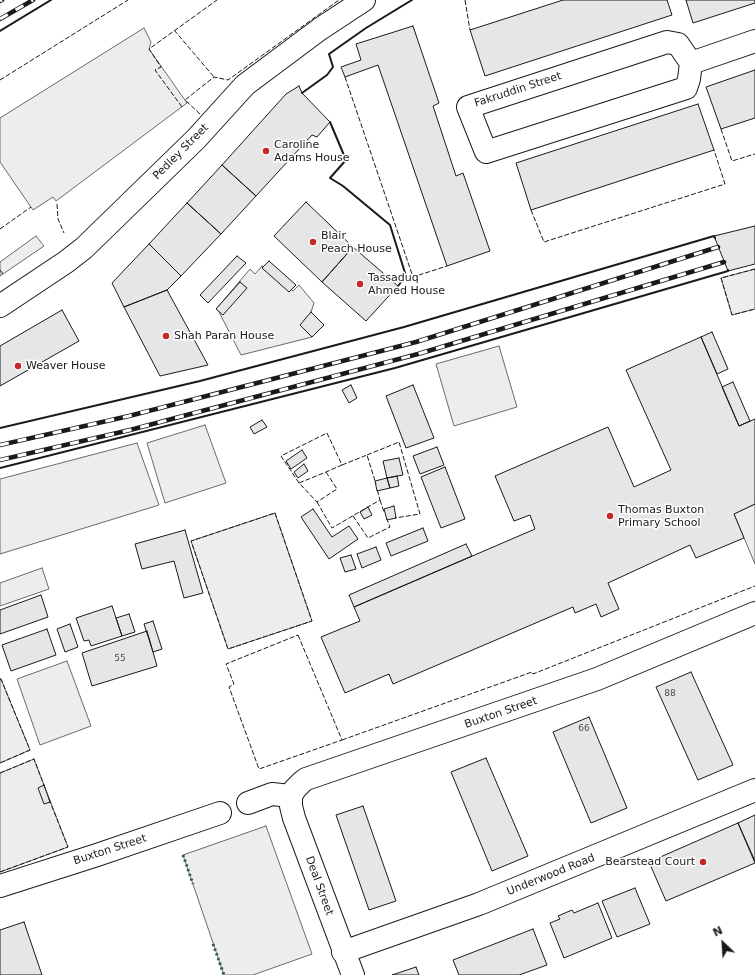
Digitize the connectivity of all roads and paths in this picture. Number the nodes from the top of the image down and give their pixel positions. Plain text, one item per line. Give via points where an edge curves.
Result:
1 (364, 0) edge
2 (755, 41) edge
3 (691, 63) junction
4 (0, 306) edge
5 (755, 613) edge
6 (755, 790) edge
7 (291, 796) junction
8 (248, 803) dead end
9 (220, 813) dead end
10 (0, 886) edge
11 (343, 952) junction
12 (350, 974) edge

1 - 4 street, Pedley Street via 245,85 196,139 84,248
2 - 3 street
3 - 3 street, Fakruddin Street via 686,88 486,152 468,106 667,42 678,44
5 - 7 street, Buxton Street via 597,679 306,780 298,785
6 - 11 street, Underwood Road via 479,904
7 - 8 street via 272,794
7 - 11 street, Deal Street via 294,818
9 - 10 street, Buxton Street
11 - 12 street, Deal Street

